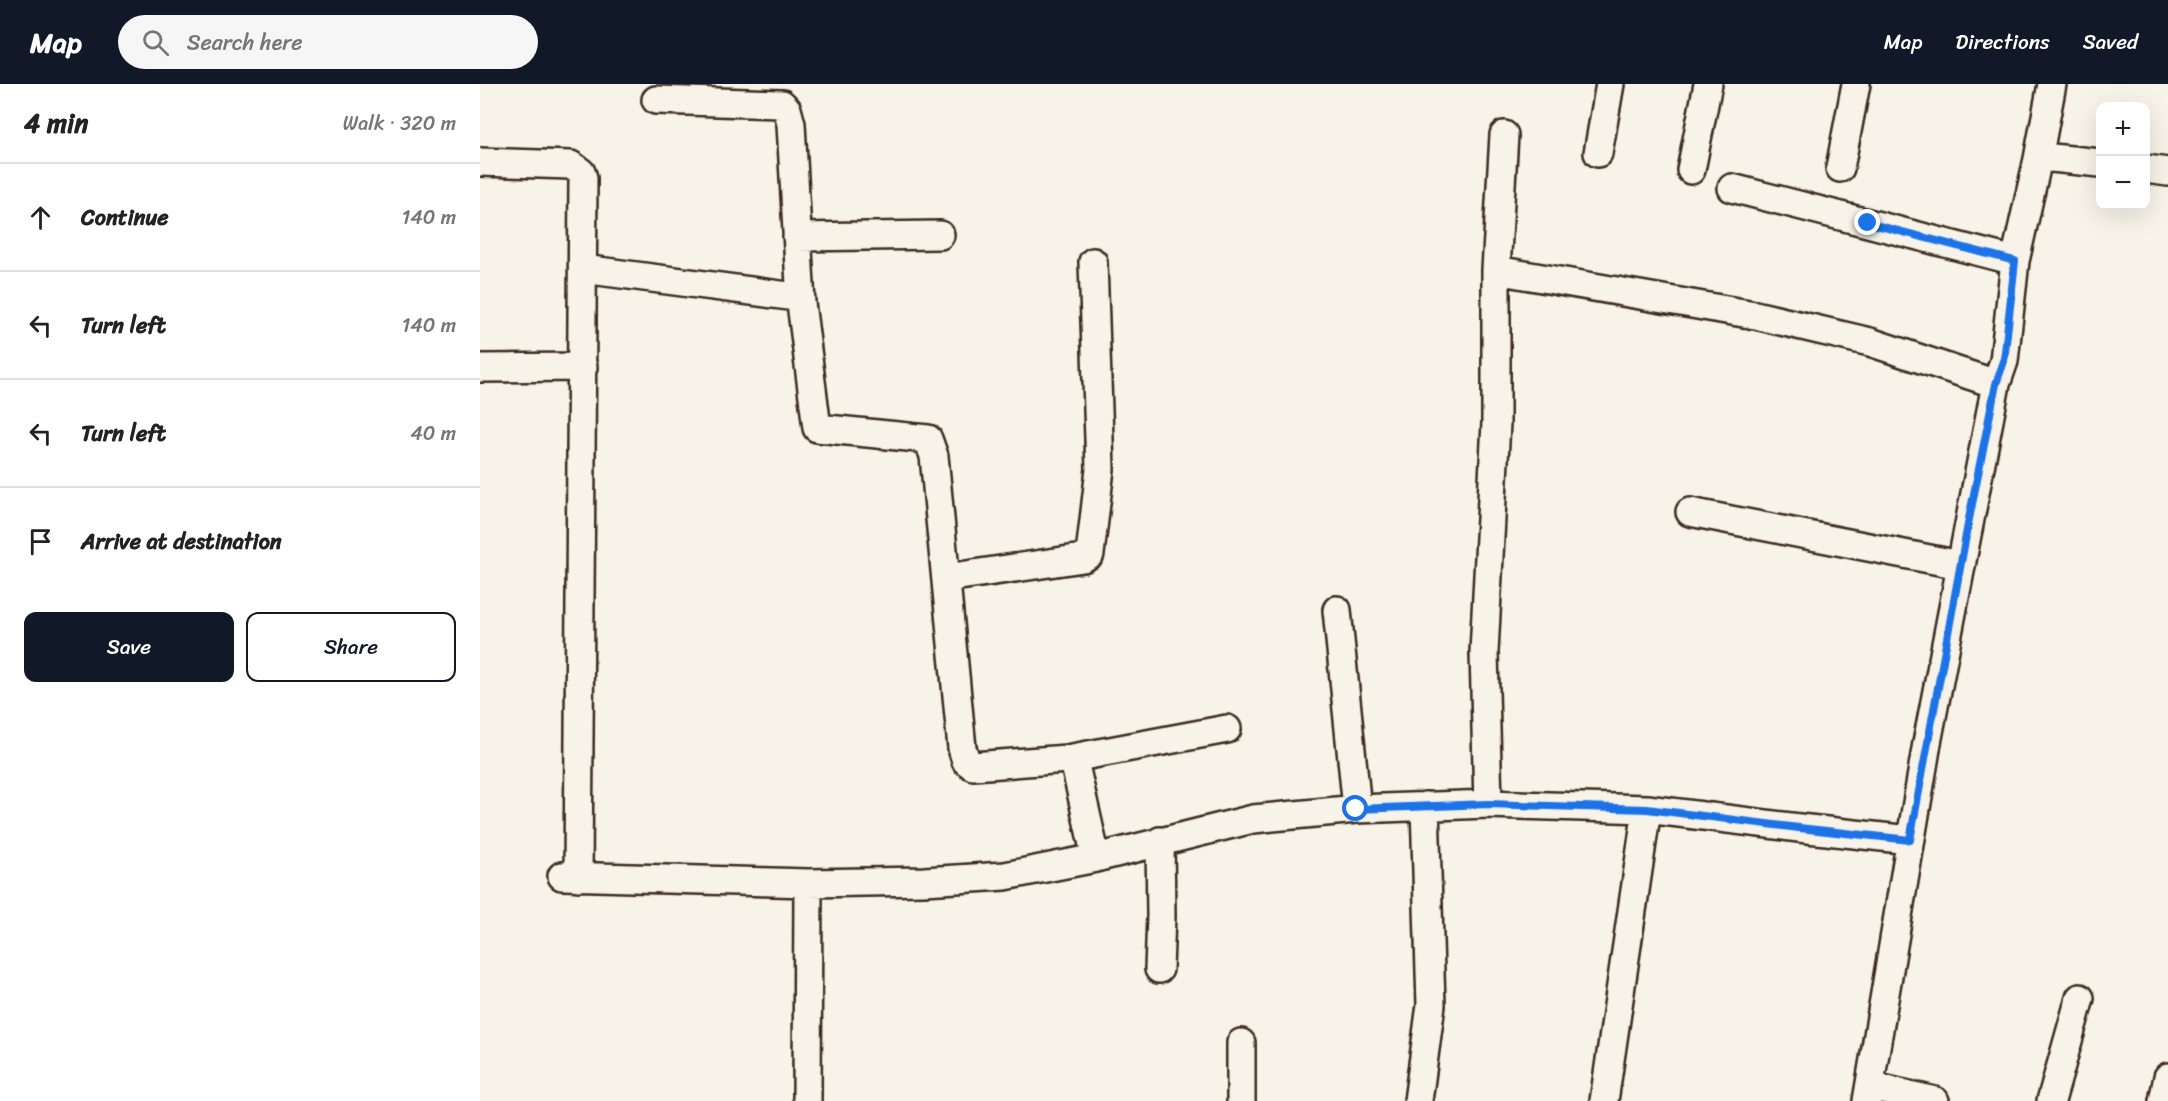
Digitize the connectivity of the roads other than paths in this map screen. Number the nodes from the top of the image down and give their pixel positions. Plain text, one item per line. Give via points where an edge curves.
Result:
1 (1610, 84) edge
2 (1708, 84) edge
3 (1856, 84) edge
4 (2052, 84) edge
5 (746, 94) edge
6 (656, 100) dead end
7 (1504, 135) dead end
8 (1598, 153) dead end
9 (2052, 158) junction
10 (480, 162) edge
11 (2096, 163) edge
12 (1840, 168) dead end
13 (1691, 170) dead end
14 (2150, 170) edge
15 (2168, 172) edge
16 (1732, 188) dead end
17 (940, 235) dead end
18 (797, 237) junction
19 (2015, 261) junction
20 (1093, 262) dead end
21 (583, 269) junction
22 (1496, 270) junction
23 (801, 303) junction
24 (480, 368) edge
25 (583, 368) junction
26 (1996, 384) junction
27 (1690, 512) dead end
28 (1946, 562) junction
29 (946, 578) junction
30 (1337, 610) dead end
31 (1227, 729) dead end
32 (1067, 759) junction
33 (1488, 804) junction
34 (1425, 806) junction
35 (1356, 809) junction
36 (1647, 809) junction
37 (1910, 840) junction
38 (1160, 841) junction
39 (1096, 858) junction
40 (808, 883) junction
41 (1159, 969) dead end
42 (2080, 998) dead end
43 (1241, 1043) dead end
44 (2168, 1077) edge
45 (1868, 1094) edge
46 (807, 1101) edge
47 (1241, 1101) edge
48 (1418, 1101) edge
49 (1604, 1101) edge
50 (1935, 1101) edge
51 (2051, 1101) edge
52 (2163, 1101) edge

1 - 8 street
2 - 13 street
3 - 12 street
4 - 9 street
5 - 6 street
5 - 18 street via 787,109
7 - 22 street
9 - 11 street
9 - 19 street
10 - 21 street via 571,165 580,172
14 - 15 street
16 - 19 street
17 - 18 street
18 - 23 street
19 - 26 street via 2004,361
20 - 29 street via 1100,469 1090,554
21 - 23 street via 781,294 796,297
21 - 25 street
22 - 26 street via 1755,315 1870,342
22 - 33 street via 1496,423 1484,651
23 - 29 street via 817,428 928,439 934,456
24 - 25 street
25 - 40 street via 570,877
26 - 28 street
27 - 28 street
28 - 37 street
29 - 32 street via 966,761 973,766
30 - 35 street
31 - 32 street
32 - 39 street via 1075,765
33 - 34 street
33 - 36 street
34 - 35 street
34 - 48 street via 1431,1005
35 - 38 street via 1253,819
36 - 37 street
36 - 49 street
37 - 45 street
38 - 39 street
38 - 41 street
39 - 40 street via 1005,876
40 - 46 street
42 - 51 street
43 - 47 street
44 - 52 street
45 - 50 street

